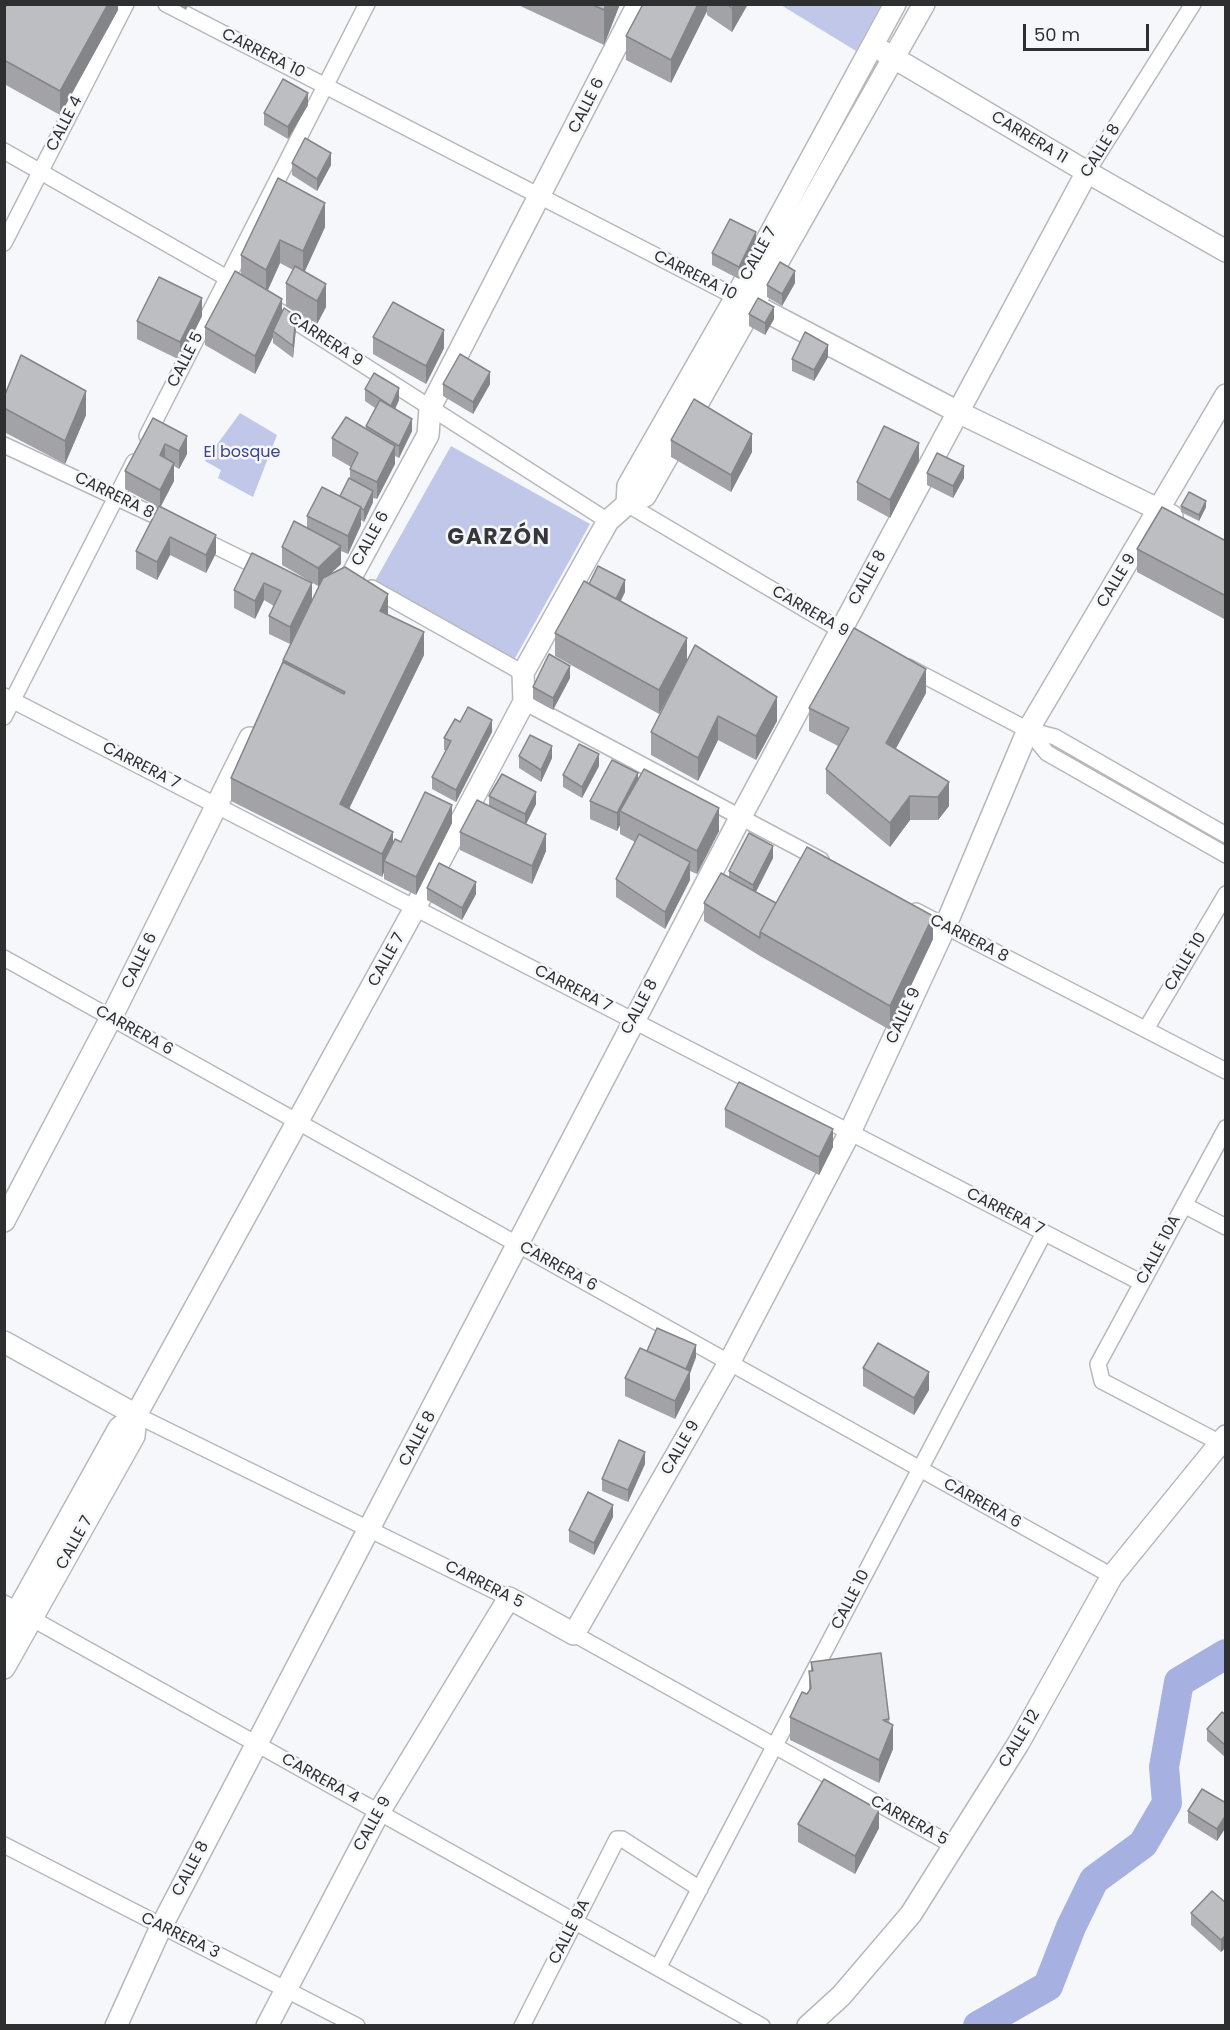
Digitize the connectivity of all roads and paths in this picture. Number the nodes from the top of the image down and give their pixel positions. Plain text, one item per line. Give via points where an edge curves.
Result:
1 (126, 4) edge
2 (166, 4) edge
3 (367, 4) edge
4 (638, 4) edge
5 (896, 4) edge
6 (1193, 4) edge
7 (916, 7) edge
8 (873, 46) junction
9 (896, 58) junction
10 (325, 86) junction
11 (4, 151) edge
12 (41, 172) junction
13 (1087, 172) junction
14 (540, 196) junction
15 (4, 243) edge
16 (1226, 251) edge
17 (227, 278) junction
18 (247, 290) edge
19 (745, 301) junction
20 (266, 303) edge
21 (1226, 395) edge
22 (430, 408) junction
23 (960, 413) junction
24 (4, 445) edge
25 (117, 496) junction
26 (627, 504) junction
27 (1160, 509) junction
28 (608, 521) junction
29 (1188, 525) edge
30 (276, 576) edge
31 (351, 577) junction
32 (319, 598) edge
33 (839, 630) junction
34 (860, 641) edge
35 (892, 658) edge
36 (523, 673) junction
37 (9, 698) edge
38 (524, 702) junction
39 (4, 717) edge
40 (258, 722) edge
41 (1028, 730) junction
42 (1118, 774) junction
43 (1110, 789) junction
44 (217, 805) junction
45 (1185, 812) junction
46 (740, 817) junction
47 (1175, 827) junction
48 (1226, 835) edge
49 (1226, 855) edge
50 (832, 867) edge
51 (1226, 894) edge
52 (904, 905) edge
53 (415, 908) junction
54 (945, 927) junction
55 (4, 958) edge
56 (111, 1018) junction
57 (633, 1021) junction
58 (1146, 1029) junction
59 (1226, 1071) edge
60 (298, 1122) junction
61 (1226, 1128) edge
62 (850, 1132) junction
63 (1184, 1205) junction
64 (4, 1221) edge
65 (1226, 1227) edge
66 (1044, 1233) junction
67 (519, 1245) junction
68 (1142, 1283) junction
69 (4, 1342) edge
70 (729, 1363) junction
71 (136, 1415) junction
72 (1225, 1442) edge
73 (919, 1469) junction
74 (371, 1528) junction
75 (1112, 1576) junction
76 (509, 1598) junction
77 (18, 1611) edge
78 (574, 1634) junction
79 (4, 1635) edge
80 (4, 1668) edge
81 (257, 1744) junction
82 (775, 1746) junction
83 (379, 1812) junction
84 (4, 1845) edge
85 (954, 1846) junction
86 (700, 1889) junction
87 (575, 1922) junction
88 (161, 1927) junction
89 (658, 1968) junction
90 (286, 1987) junction
91 (116, 2025) edge
92 (267, 2025) edge
93 (357, 2025) edge
94 (522, 2025) edge
95 (762, 2025) edge
96 (808, 2025) edge

1 - 12 street, CALLE 4
2 - 10 street, CARRERA 10
3 - 10 street, CALLE 5
4 - 14 main road, CALLE 6
5 - 8 main road, CALLE 7
6 - 13 street, CALLE 8
7 - 9 main road, CALLE 7
8 - 9 main road, CARRERA 11
8 - 19 main road, CALLE 7
9 - 13 main road, CARRERA 11
9 - 19 main road, CALLE 7
10 - 14 street, CARRERA 10
10 - 17 street, CALLE 5
11 - 12 street
12 - 15 street, CALLE 4
12 - 17 street
13 - 16 main road, CARRERA 11
13 - 23 main road, CALLE 8
14 - 19 street, CARRERA 10
14 - 22 main road, CALLE 6
17 - 18 street
17 - 25 street, CALLE 5
19 - 23 main road, CARRERA 10
19 - 26 main road, CALLE 7 via 628,486
20 - 22 street, CARRERA 9
21 - 27 main road, CALLE 9
22 - 28 street, CARRERA 9
22 - 31 main road, CALLE 6 via 428,435
23 - 27 main road, CARRERA 10
23 - 33 main road, CALLE 8
24 - 25 street, CARRERA 8
25 - 30 street, CARRERA 8
25 - 37 street, CALLE 5
26 - 28 main road
26 - 33 street, CARRERA 9
27 - 29 main road, CARRERA 10
27 - 41 main road, CALLE 9
28 - 36 main road
31 - 32 main road, CALLE 6
31 - 36 street
33 - 34 street, CARRERA 9
33 - 46 main road, CALLE 8
35 - 41 street
36 - 38 main road, CALLE 7
37 - 39 street, CALLE 5
37 - 44 street, CARRERA 7
38 - 46 street
38 - 53 main road, CALLE 7
40 - 44 main road, CALLE 6
41 - 42 street via 1055,737
41 - 43 street via 1047,753
41 - 54 main road, CALLE 9
42 - 43 street
42 - 45 street
43 - 47 street
44 - 53 street, CARRERA 7
44 - 56 main road, CALLE 6
45 - 47 street
45 - 48 street
46 - 50 street
46 - 57 main road, CALLE 8
47 - 49 street
51 - 58 street, CALLE 10
52 - 54 street, CARRERA 8
53 - 57 street, CARRERA 7
53 - 60 main road, CALLE 7
54 - 58 street, CARRERA 8
54 - 62 main road, CALLE 9
55 - 56 street, CARRERA 6
56 - 60 street, CARRERA 6
56 - 64 main road, CALLE 6
57 - 62 street, CARRERA 7
57 - 67 main road, CALLE 8
58 - 59 street, CARRERA 8
60 - 67 street, CARRERA 6
60 - 71 main road, CALLE 7
61 - 63 street, CALLE 10A
62 - 66 street, CARRERA 7
62 - 70 main road, CALLE 9
63 - 65 street
63 - 68 street, CALLE 10A
66 - 68 street, CARRERA 7
66 - 73 street, CALLE 10
67 - 70 street, CARRERA 6
67 - 74 main road, CALLE 8
68 - 72 street, CALLE 10A via 1098,1364 1102,1381
69 - 71 main road, CARRERA 5
70 - 73 street, CARRERA 6
70 - 78 main road, CALLE 9
71 - 74 street, CARRERA 5
71 - 77 main road, CALLE 7 via 119,1428
72 - 75 main road, CALLE 12
73 - 75 street, CARRERA 6
73 - 82 street, CALLE 10
74 - 76 street, CARRERA 5
74 - 81 main road, CALLE 8
75 - 85 main road, CALLE 12 via 1018,1744
76 - 78 main road, CARRERA 5
76 - 83 main road, CALLE 9
77 - 79 main road, CALLE 7
77 - 80 main road, CALLE 7
77 - 81 street, CARRERA 4
78 - 82 street, CARRERA 5
81 - 83 street, CARRERA 4
81 - 88 main road, CALLE 8
82 - 85 street, CARRERA 5
82 - 86 street, CALLE 10
83 - 87 street, CARRERA 4
83 - 90 main road, CALLE 9
84 - 88 street, CARRERA 3
85 - 96 main road, CALLE 12 via 911,1914 841,1996
86 - 87 street, CALLE 9A via 617,1839
86 - 89 street, CALLE 10
87 - 89 street, CARRERA 4
87 - 94 street, CALLE 9A
88 - 90 street, CARRERA 3
88 - 91 main road, CALLE 8
89 - 95 street, CARRERA 4
90 - 92 main road, CALLE 9
90 - 93 street, CARRERA 3

